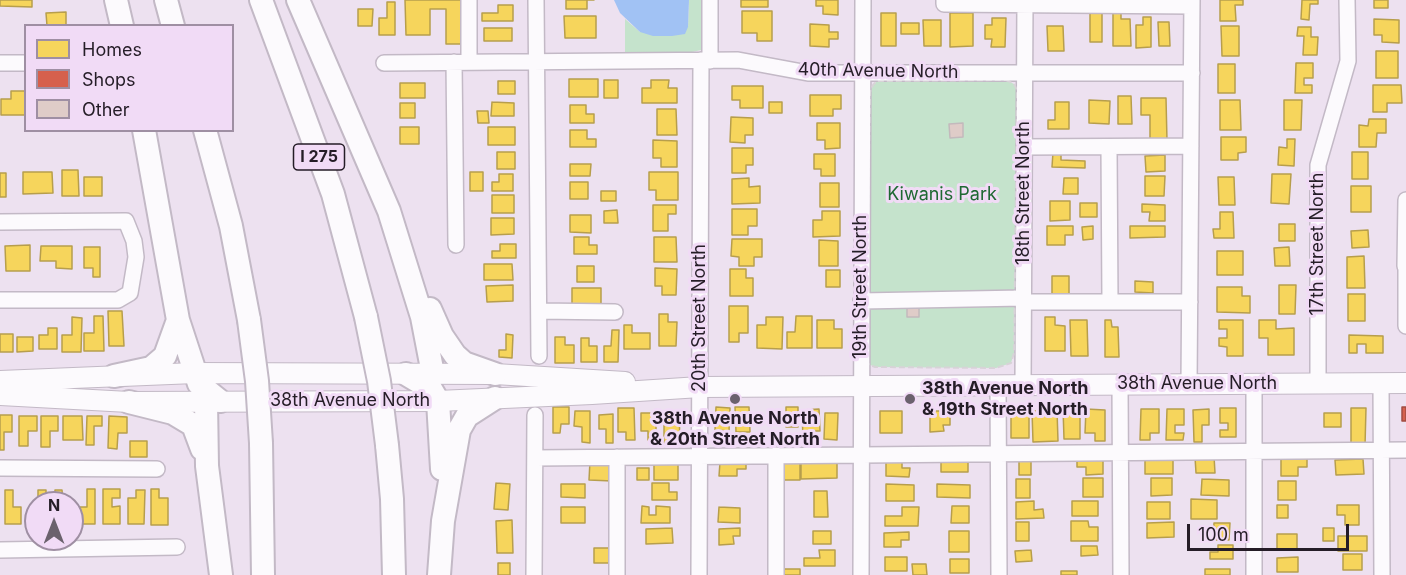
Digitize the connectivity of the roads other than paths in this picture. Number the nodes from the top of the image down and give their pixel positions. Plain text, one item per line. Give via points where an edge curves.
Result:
1 (116, 0) edge
2 (166, 0) edge
3 (261, 0) edge
4 (298, 0) edge
5 (469, 0) edge
6 (536, 0) edge
7 (710, 0) edge
8 (863, 0) edge
9 (944, 0) edge
10 (1347, 0) edge
11 (1025, 2) edge
12 (1113, 2) edge
13 (1192, 3) edge
14 (122, 24) edge
15 (172, 24) edge
16 (705, 61) junction
17 (461, 62) junction
18 (536, 62) junction
19 (0, 63) edge
20 (24, 63) edge
21 (384, 63) dead end
22 (862, 73) junction
23 (1024, 73) junction
24 (1192, 73) junction
25 (144, 132) edge
26 (206, 132) edge
27 (1191, 146) junction
28 (1024, 147) junction
29 (1109, 147) junction
30 (1406, 200) edge
31 (0, 222) edge
32 (400, 243) junction
33 (456, 245) dead end
34 (1405, 267) edge
35 (1020, 299) junction
36 (0, 300) edge
37 (864, 301) junction
38 (1110, 302) junction
39 (1190, 302) junction
40 (539, 311) junction
41 (615, 312) dead end
42 (178, 320) junction
43 (1406, 326) edge
44 (539, 356) dead end
45 (195, 373) junction
46 (263, 373) junction
47 (495, 374) junction
48 (114, 376) junction
49 (0, 381) edge
50 (425, 383) junction
51 (1318, 383) junction
52 (1381, 383) junction
53 (1406, 383) edge
54 (1120, 384) junction
55 (1189, 384) junction
56 (1254, 384) junction
57 (998, 385) junction
58 (1023, 385) junction
59 (860, 386) junction
60 (700, 387) junction
61 (0, 395) edge
62 (495, 398) junction
63 (213, 400) junction
64 (129, 402) junction
65 (535, 415) dead end
66 (1254, 450) junction
67 (1382, 450) junction
68 (1406, 450) edge
69 (1120, 452) junction
70 (998, 453) junction
71 (860, 454) junction
72 (776, 455) junction
73 (700, 456) junction
74 (616, 457) junction
75 (535, 458) junction
76 (207, 466) junction
77 (0, 468) edge
78 (157, 469) dead end
79 (443, 521) junction
80 (177, 547) dead end
81 (0, 549) edge
82 (221, 575) edge
83 (263, 575) edge
84 (394, 575) edge
85 (439, 575) edge
86 (534, 575) edge
87 (617, 575) edge
88 (699, 575) edge
89 (776, 575) edge
90 (861, 575) edge
91 (999, 575) edge
92 (1121, 575) edge
93 (1254, 575) edge
94 (1382, 575) edge

1 - 14 highway
2 - 15 highway
3 - 84 highway, I 275, bridge via 333,194 366,317 387,445
4 - 32 highway
5 - 17 street
6 - 18 street
7 - 16 street, 20th Street North
8 - 22 street, 19th Street North
9 - 11 street via 944,4
10 - 51 street, 17th Street North via 1348,61 1318,165
11 - 12 street
11 - 23 street, 18th Street North
12 - 13 street
13 - 24 street
16 - 18 street, 40th Avenue North
16 - 22 street, 40th Avenue North via 738,60 808,73
16 - 60 street, 20th Street North
17 - 18 street, 40th Avenue North
17 - 21 street, 40th Avenue North
17 - 33 street
18 - 40 street
19 - 20 street
22 - 23 street, 40th Avenue North
22 - 37 street, 19th Street North
23 - 24 street, 40th Avenue North
23 - 28 street, 18th Street North
24 - 27 street
25 - 42 highway
26 - 83 highway, bridge via 231,226 257,381
27 - 29 street
27 - 39 street
28 - 29 street
28 - 35 street, 18th Street North
29 - 38 street
30 - 34 street
31 - 36 street via 126,220 136,257 130,294 118,300
32 - 47 highway via 452,352 464,363
32 - 50 highway via 422,317
34 - 43 street
35 - 37 street
35 - 38 street
35 - 58 street, 18th Street North
37 - 59 street, 19th Street North
38 - 39 street
39 - 55 street
40 - 41 street
40 - 44 street
42 - 45 highway
42 - 48 highway via 165,356 152,368
45 - 46 main road, 38th Avenue North
45 - 48 main road, 38th Avenue North
45 - 63 highway
46 - 50 main road, 38th Avenue North
46 - 63 main road
47 - 50 main road, 38th Avenue North
47 - 60 main road, 38th Avenue North
48 - 49 main road, 38th Avenue North
50 - 62 main road, 38th Avenue North
50 - 63 main road, 38th Avenue North via 359,401
50 - 79 highway via 440,411
51 - 52 main road, 38th Avenue North
51 - 56 main road, 38th Avenue North
52 - 53 main road, 38th Avenue North
52 - 67 street
54 - 55 main road, 38th Avenue North
54 - 58 main road, 38th Avenue North
54 - 69 street
55 - 56 main road, 38th Avenue North
56 - 66 street
57 - 58 main road, 38th Avenue North
57 - 59 main road, 38th Avenue North
57 - 70 street
59 - 60 main road, 38th Avenue North
59 - 71 street, 19th Street North
60 - 62 main road, 38th Avenue North
60 - 73 street, 20th Street North
61 - 64 main road, 38th Avenue North
62 - 79 highway via 467,416 459,430
63 - 64 main road, 38th Avenue North
63 - 76 highway
64 - 76 highway via 173,413 193,425
65 - 75 street
66 - 67 street
66 - 69 street
66 - 93 street
67 - 68 street
67 - 94 street
69 - 70 street
69 - 92 street
70 - 71 street
70 - 91 street
71 - 72 street
71 - 90 street, 19th Street North
72 - 73 street
72 - 89 street
73 - 74 street
73 - 88 street, 20th Street North
74 - 75 street
74 - 87 street
75 - 86 street
76 - 82 highway
77 - 78 street
79 - 85 highway
80 - 81 street

